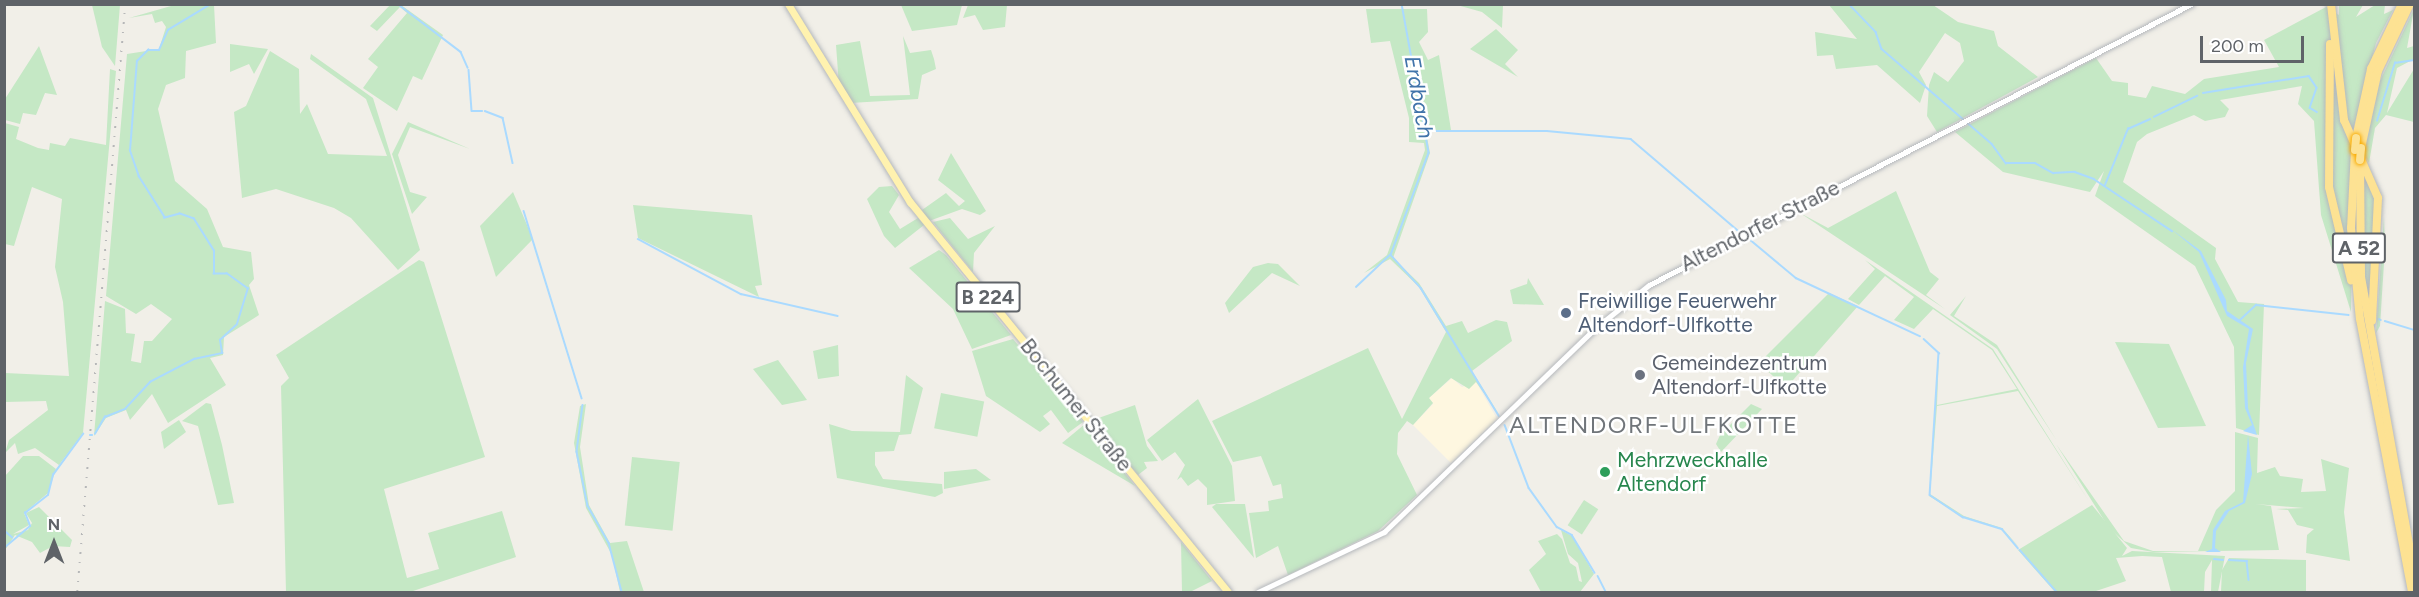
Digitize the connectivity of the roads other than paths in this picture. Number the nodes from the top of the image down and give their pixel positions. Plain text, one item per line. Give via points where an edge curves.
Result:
1 (788, 4) edge
2 (2191, 4) edge
3 (2330, 4) edge
4 (2402, 4) edge
5 (2410, 4) edge
6 (2358, 149) junction
7 (2360, 319) junction
8 (2372, 336) junction
9 (2415, 573) edge
10 (1228, 592) edge
11 (1258, 592) edge
12 (2412, 592) edge

1 - 10 main road, Bochumer Straße / B 224 via 910,202
2 - 11 street, Altendorfer Straße via 1649,285 1593,330 1384,532
3 - 7 highway via 2329,187
3 - 8 highway via 2344,120 2373,180 2380,213
4 - 6 highway, A 52, bridge via 2371,69 2356,138
5 - 6 highway, A 52 via 2378,71
6 - 7 highway, A 52 via 2351,228
6 - 8 highway, A 52, bridge via 2358,241
7 - 12 highway, A 52
8 - 9 highway, A 52

